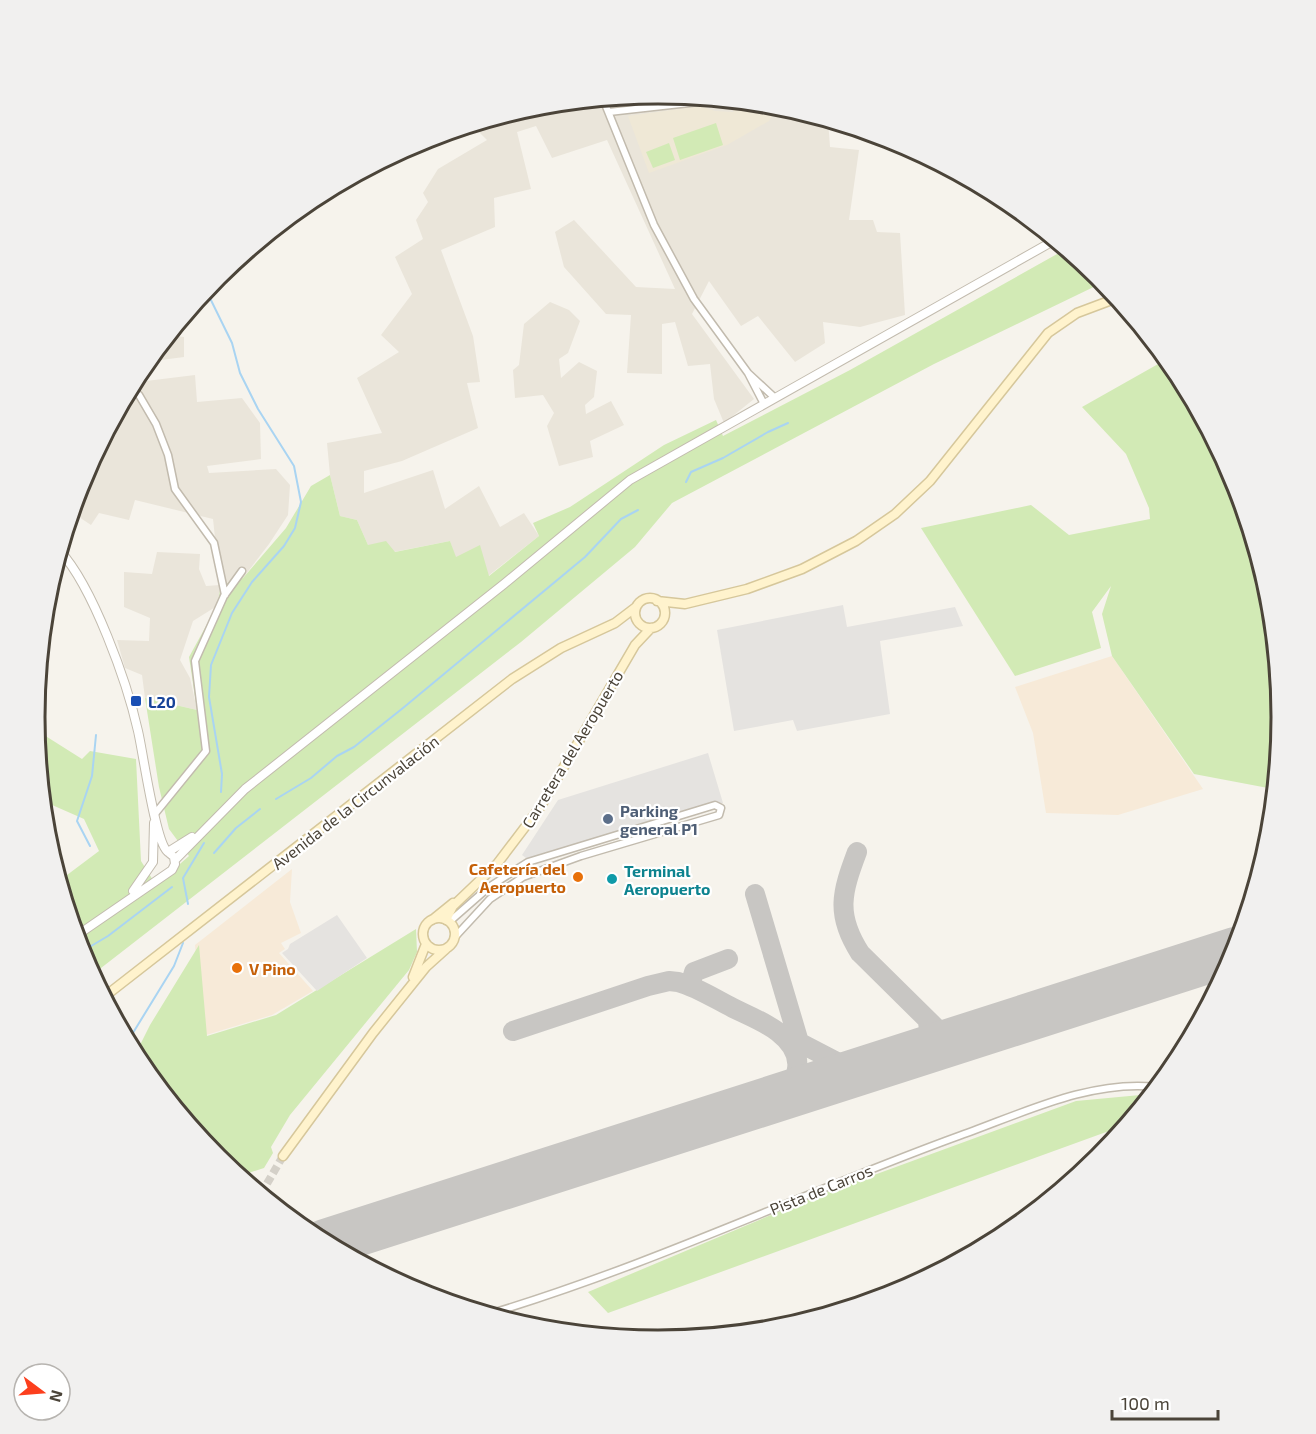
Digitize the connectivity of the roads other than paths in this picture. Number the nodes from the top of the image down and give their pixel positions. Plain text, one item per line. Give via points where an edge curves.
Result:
1 (676, 104) edge
2 (606, 106) edge
3 (609, 112) junction
4 (1047, 244) edge
5 (1108, 301) edge
6 (748, 373) junction
7 (137, 394) edge
8 (776, 398) junction
9 (764, 404) junction
10 (66, 557) edge
11 (242, 571) dead end
12 (224, 596) junction
13 (657, 601) junction
14 (685, 604) junction
15 (636, 608) junction
16 (663, 620) junction
17 (615, 623) junction
18 (638, 623) junction
19 (651, 628) junction
20 (635, 645) junction
21 (154, 815) junction
22 (670, 819) junction
23 (205, 828) junction
24 (674, 829) junction
25 (615, 836) junction
26 (618, 845) junction
27 (167, 851) junction
28 (561, 851) junction
29 (153, 860) junction
30 (175, 860) junction
31 (565, 862) junction
32 (165, 873) junction
33 (122, 902) junction
34 (457, 902) junction
35 (432, 920) junction
36 (448, 921) junction
37 (84, 930) edge
38 (454, 938) junction
39 (426, 944) junction
40 (446, 949) junction
41 (110, 992) edge
42 (404, 994) junction
43 (1146, 1087) edge
44 (283, 1156) tunnel mouth
45 (502, 1310) edge

1 - 3 street
2 - 3 street
3 - 6 street via 654,225 694,299
4 - 8 street
5 - 14 main road via 1077,313 1048,333 940,469 875,529 802,569 747,589
6 - 8 street
6 - 9 street
7 - 12 street via 156,424 175,489 214,543
8 - 9 street
9 - 23 street via 616,490 504,584 299,745
10 - 21 street via 87,592 126,687
11 - 12 street
12 - 21 street via 195,661 206,751
13 - 14 main road
13 - 15 main road via 645,599
13 - 16 main road via 663,607
14 - 16 main road
15 - 17 main road
15 - 18 main road
16 - 19 main road
17 - 18 main road
17 - 41 main road, Avenida de la Circunvalación via 561,648 512,679
18 - 19 main road
18 - 20 main road, Carretera del Aeropuerto
19 - 20 main road, Carretera del Aeropuerto
20 - 34 main road, Carretera del Aeropuerto via 541,806 497,864
21 - 27 street
21 - 29 street
22 - 24 street
22 - 24 street via 715,805 721,808 719,815
22 - 25 street
23 - 27 street
23 - 30 street
24 - 26 street
25 - 26 street
25 - 28 street
26 - 31 street
27 - 29 street via 158,853
27 - 30 street
28 - 31 street
28 - 36 street via 522,866
29 - 32 street via 155,869
29 - 33 street via 142,880
30 - 32 street via 174,867
31 - 38 street via 500,890
32 - 33 street
33 - 37 street
34 - 35 main road, Carretera del Aeropuerto
34 - 36 main road, Carretera del Aeropuerto
35 - 36 main road
35 - 39 main road via 423,930
36 - 38 main road
38 - 40 main road
39 - 40 main road via 438,951
39 - 42 main road
40 - 42 main road
42 - 44 main road
43 - 45 street, Pista de Carros via 1123,1086 1053,1102 856,1174 604,1277

